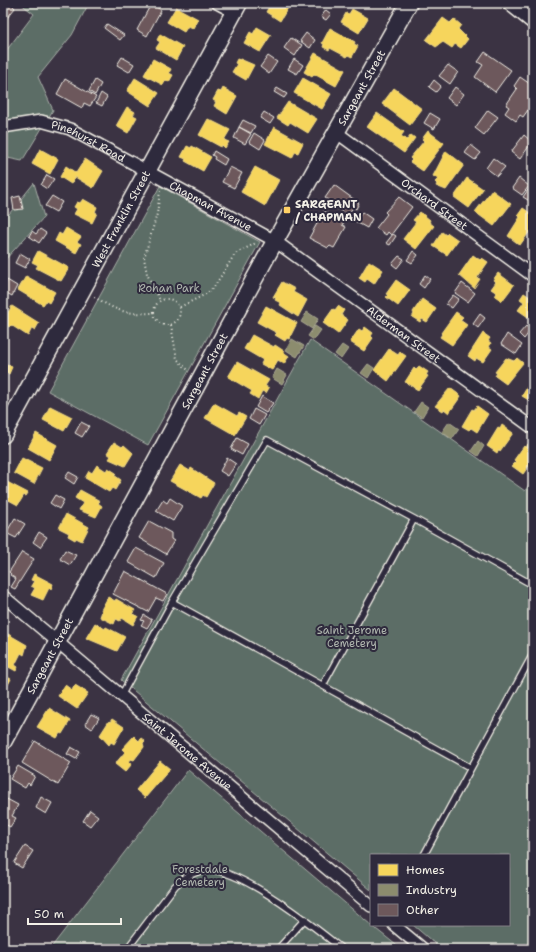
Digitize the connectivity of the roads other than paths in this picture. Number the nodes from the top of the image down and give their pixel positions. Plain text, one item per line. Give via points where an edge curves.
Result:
1 (217, 3) edge
2 (409, 3) edge
3 (512, 3) edge
4 (237, 8) edge
5 (533, 20) edge
6 (3, 127) edge
7 (336, 132) junction
8 (146, 170) junction
9 (275, 242) junction
10 (533, 276) edge
11 (533, 428) edge
12 (3, 435) edge
13 (414, 520) junction
14 (533, 584) edge
15 (3, 596) edge
16 (172, 602) junction
17 (56, 642) junction
18 (533, 654) edge
19 (323, 685) junction
20 (121, 696) junction
21 (3, 742) edge
22 (471, 768) junction
23 (425, 854) edge
24 (370, 905) edge
25 (305, 919) junction
26 (395, 926) edge
27 (127, 949) edge
28 (278, 949) edge
29 (342, 949) edge
30 (423, 949) edge

1 - 4 street
2 - 7 street, Sargeant Street
3 - 5 main road
4 - 8 street, West Franklin Street
6 - 8 street, Pinehurst Road via 33,121 49,122 70,129
7 - 9 street, Sargeant Street
7 - 10 street, Orchard Street
8 - 9 street, Chapman Avenue
8 - 12 street, West Franklin Street
9 - 11 street, Alderman Street
9 - 17 street, Sargeant Street
13 - 14 lane
13 - 16 lane via 267,440
13 - 19 lane
15 - 17 street, Saint Jerome Avenue
16 - 19 lane
16 - 20 lane
17 - 20 street, Saint Jerome Avenue
17 - 21 street, Sargeant Street
18 - 22 lane
19 - 22 lane
20 - 24 street, Saint Jerome Avenue
22 - 23 lane
25 - 27 lane via 248,884 223,872 208,870 194,873 179,882
25 - 28 lane
25 - 29 lane
26 - 30 street

